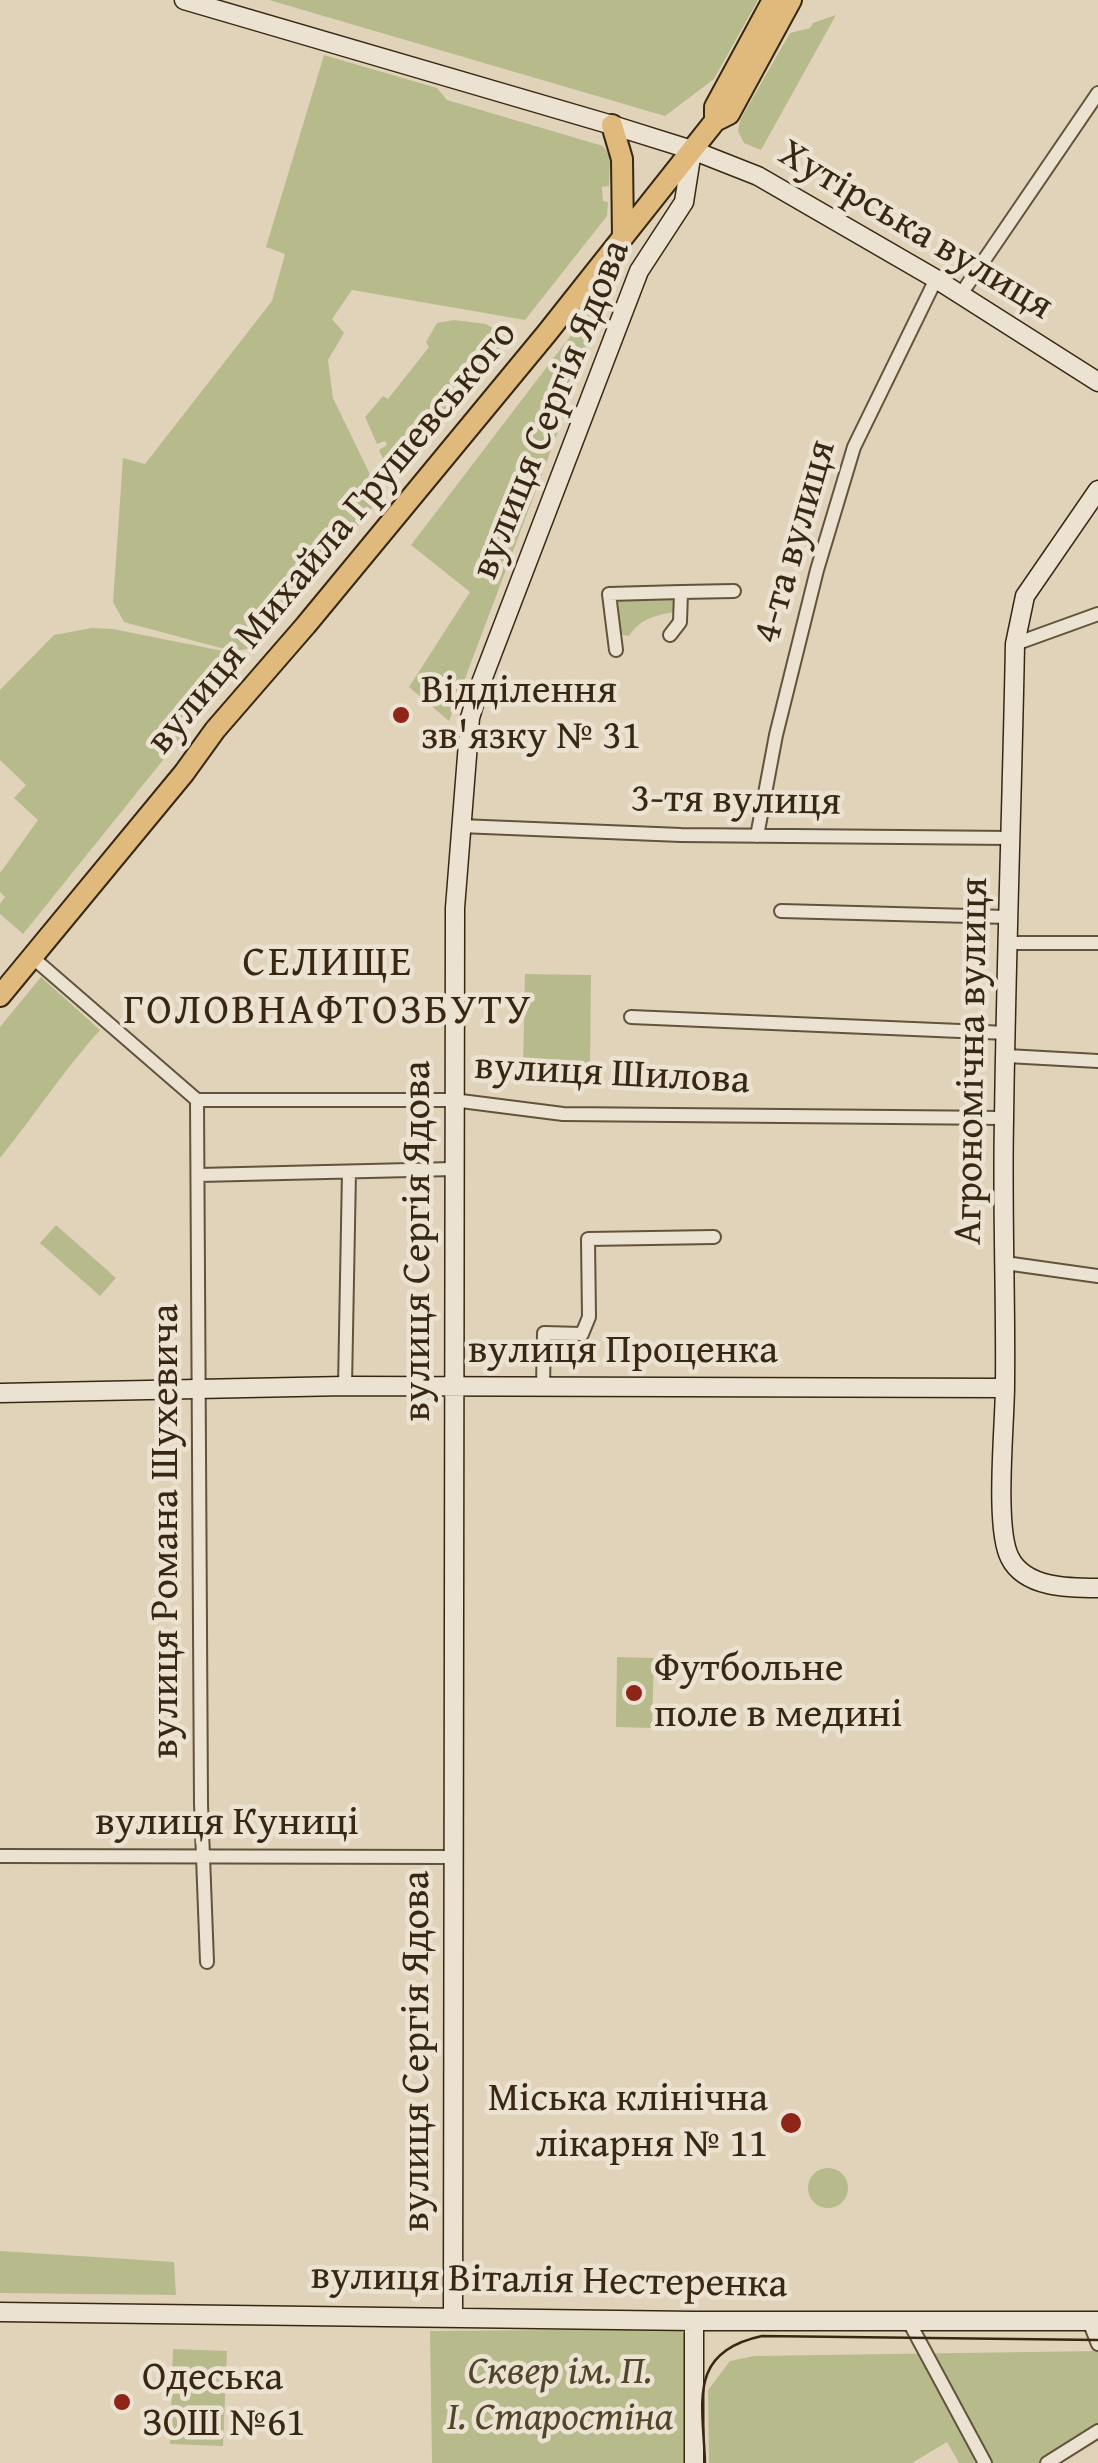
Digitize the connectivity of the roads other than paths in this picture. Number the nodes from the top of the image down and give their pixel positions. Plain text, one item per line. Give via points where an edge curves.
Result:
1 (184, 0) edge
2 (773, 0) edge
3 (791, 0) edge
4 (1098, 93) edge
5 (715, 120) junction
6 (612, 126) junction
7 (692, 150) junction
8 (623, 238) junction
9 (936, 279) junction
10 (961, 294) junction
11 (1098, 382) edge
12 (1098, 490) edge
13 (681, 592) junction
14 (734, 592) dead end
15 (1098, 614) edge
16 (670, 636) dead end
17 (1015, 644) junction
18 (616, 650) dead end
19 (460, 826) junction
20 (757, 836) junction
21 (1012, 838) junction
22 (781, 911) dead end
23 (1008, 918) junction
24 (1010, 943) junction
25 (1098, 943) edge
26 (32, 957) junction
27 (0, 996) edge
28 (631, 1017) dead end
29 (1006, 1033) junction
30 (1008, 1056) junction
31 (1098, 1061) edge
32 (197, 1100) junction
33 (453, 1100) junction
34 (1004, 1118) junction
35 (453, 1169) junction
36 (349, 1172) junction
37 (199, 1175) junction
38 (714, 1236) dead end
39 (1004, 1264) junction
40 (1098, 1276) edge
41 (344, 1386) junction
42 (456, 1387) junction
43 (543, 1387) junction
44 (198, 1388) junction
45 (1005, 1388) junction
46 (0, 1393) edge
47 (1098, 1588) edge
48 (202, 1854) junction
49 (0, 1856) edge
50 (453, 1857) junction
51 (207, 1962) dead end
52 (0, 2312) edge
53 (452, 2317) junction
54 (694, 2320) junction
55 (908, 2320) junction
56 (1093, 2321) edge
57 (1098, 2344) edge
58 (1098, 2431) edge
59 (694, 2463) edge
60 (985, 2463) edge
61 (1047, 2463) edge

1 - 6 street, Хутірська вулиця
2 - 5 main road
3 - 5 main road via 729,114
4 - 10 street
5 - 7 main road, вулиця Михайла Грушевського
6 - 7 street, Хутірська вулиця
6 - 8 main road via 622,159
7 - 8 main road, вулиця Михайла Грушевського
7 - 9 street, Хутірська вулиця via 758,176
7 - 19 street, вулиця Сергія Ядова via 684,202 639,270 479,688
8 - 26 main road, вулиця Михайла Грушевського
9 - 10 street, Хутірська вулиця
9 - 20 street, 4-та вулиця via 854,447 817,570
10 - 11 street, Хутірська вулиця
12 - 17 street, Агрономічна вулиця via 1024,596
13 - 14 street
13 - 16 street via 680,622
13 - 18 street via 609,594
15 - 17 street
17 - 21 street, Агрономічна вулиця
19 - 20 street, 3-тя вулиця
19 - 33 street, вулиця Сергія Ядова
20 - 21 street, 3-тя вулиця
21 - 23 street, Агрономічна вулиця
22 - 23 street
23 - 24 street, Агрономічна вулиця
24 - 25 street
24 - 29 street, Агрономічна вулиця
26 - 27 main road, вулиця Михайла Грушевського
26 - 32 street
28 - 29 street
29 - 30 street, Агрономічна вулиця
30 - 31 street
30 - 34 street, Агрономічна вулиця
32 - 33 street, вулиця Шилова
32 - 37 street, вулиця Романа Шухевича
33 - 34 street, вулиця Шилова via 562,1114
33 - 35 street, вулиця Сергія Ядова
34 - 39 street, Агрономічна вулиця
35 - 36 street
35 - 42 street, вулиця Сергія Ядова
36 - 37 street
36 - 41 street
37 - 44 street, вулиця Романа Шухевича
38 - 43 street via 588,1238 589,1317 582,1334 544,1333
39 - 40 street
39 - 45 street, Агрономічна вулиця
41 - 42 street, вулиця Проценка
41 - 44 street, вулиця Проценка
42 - 43 street, вулиця Проценка
42 - 50 street, вулиця Сергія Ядова
43 - 45 street, вулиця Проценка
44 - 46 street, вулиця Проценка
44 - 48 street, вулиця Романа Шухевича
45 - 47 street, Агрономічна вулиця via 1002,1532 1009,1558 1038,1581
48 - 49 street, вулиця Куниці
48 - 50 street, вулиця Куниці
48 - 51 street, вулиця Романа Шухевича
50 - 53 street, вулиця Сергія Ядова
52 - 53 street, вулиця Віталія Нестеренка
53 - 54 street, вулиця Віталія Нестеренка
54 - 55 street, вулиця Віталія Нестеренка
54 - 59 street
55 - 56 street, вулиця Віталія Нестеренка
55 - 60 street
56 - 57 street
58 - 61 street

